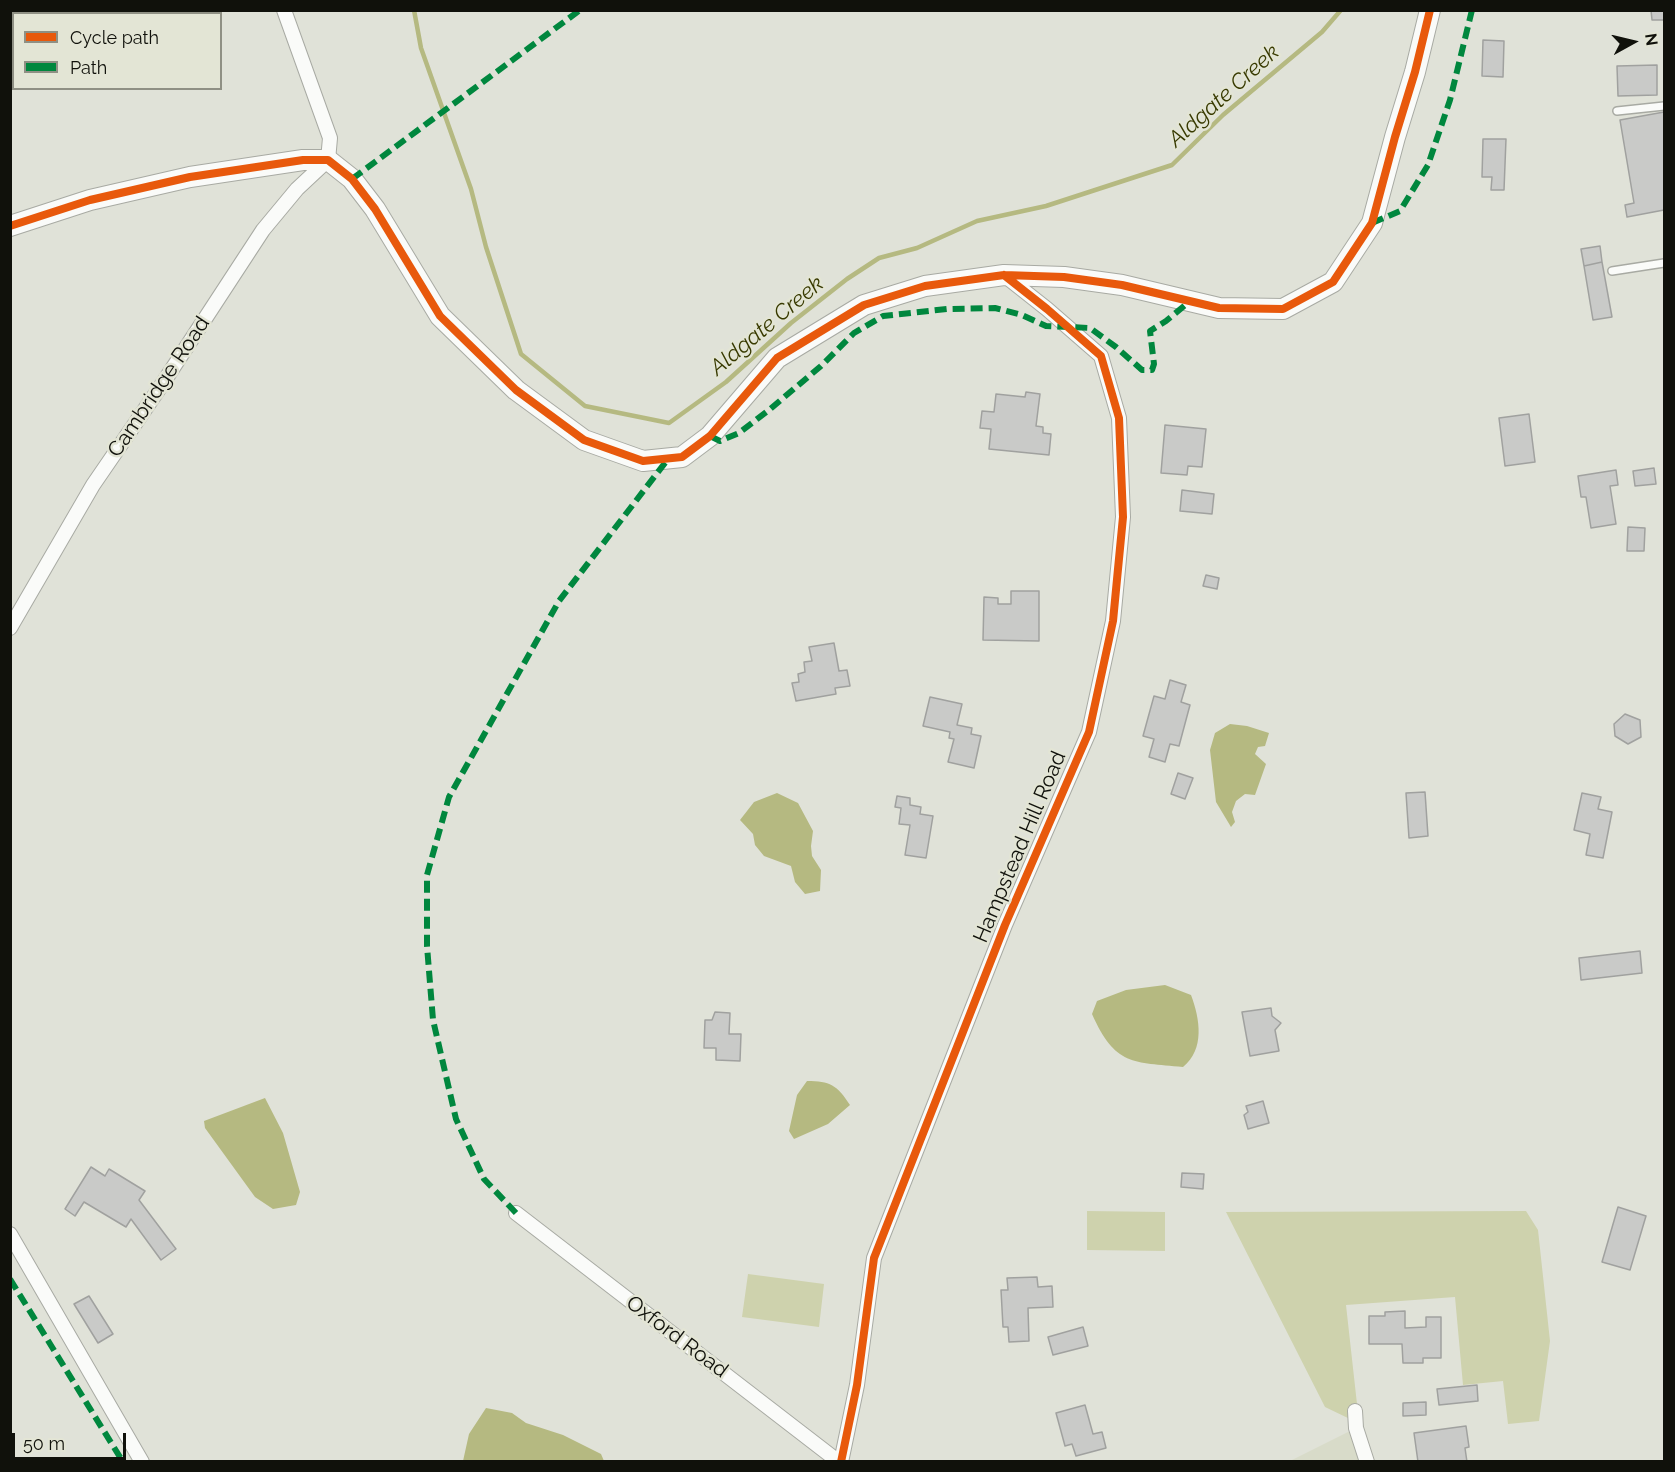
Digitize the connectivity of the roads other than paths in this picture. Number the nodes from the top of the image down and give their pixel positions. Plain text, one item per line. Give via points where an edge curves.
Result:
1 (284, 10) edge
2 (1430, 10) edge
3 (1665, 106) edge
4 (1617, 111) dead end
5 (328, 160) junction
6 (10, 226) edge
7 (1665, 263) edge
8 (1612, 271) dead end
9 (1004, 275) junction
10 (10, 628) edge
11 (516, 1213) dead end
12 (10, 1234) edge
13 (1355, 1411) dead end
14 (142, 1461) edge
15 (840, 1461) edge
16 (1367, 1461) edge

1 - 5 street via 330,138
2 - 9 street via 1372,223 1333,282 1283,309 1219,308 1122,285 1064,277
3 - 4 lane
5 - 6 street via 303,160 190,177 90,200
5 - 9 street via 352,179 375,209 440,316 516,390 584,440 643,461 682,458 710,436 777,358 864,305 925,286
5 - 10 street, Cambridge Road via 263,230 93,485
7 - 8 lane
9 - 15 street, Hampstead Hill Road via 1101,356 1119,418 1124,518 1113,621 1089,732 1005,925 874,1258 857,1385
11 - 15 street, Oxford Road
12 - 14 street
13 - 16 street

